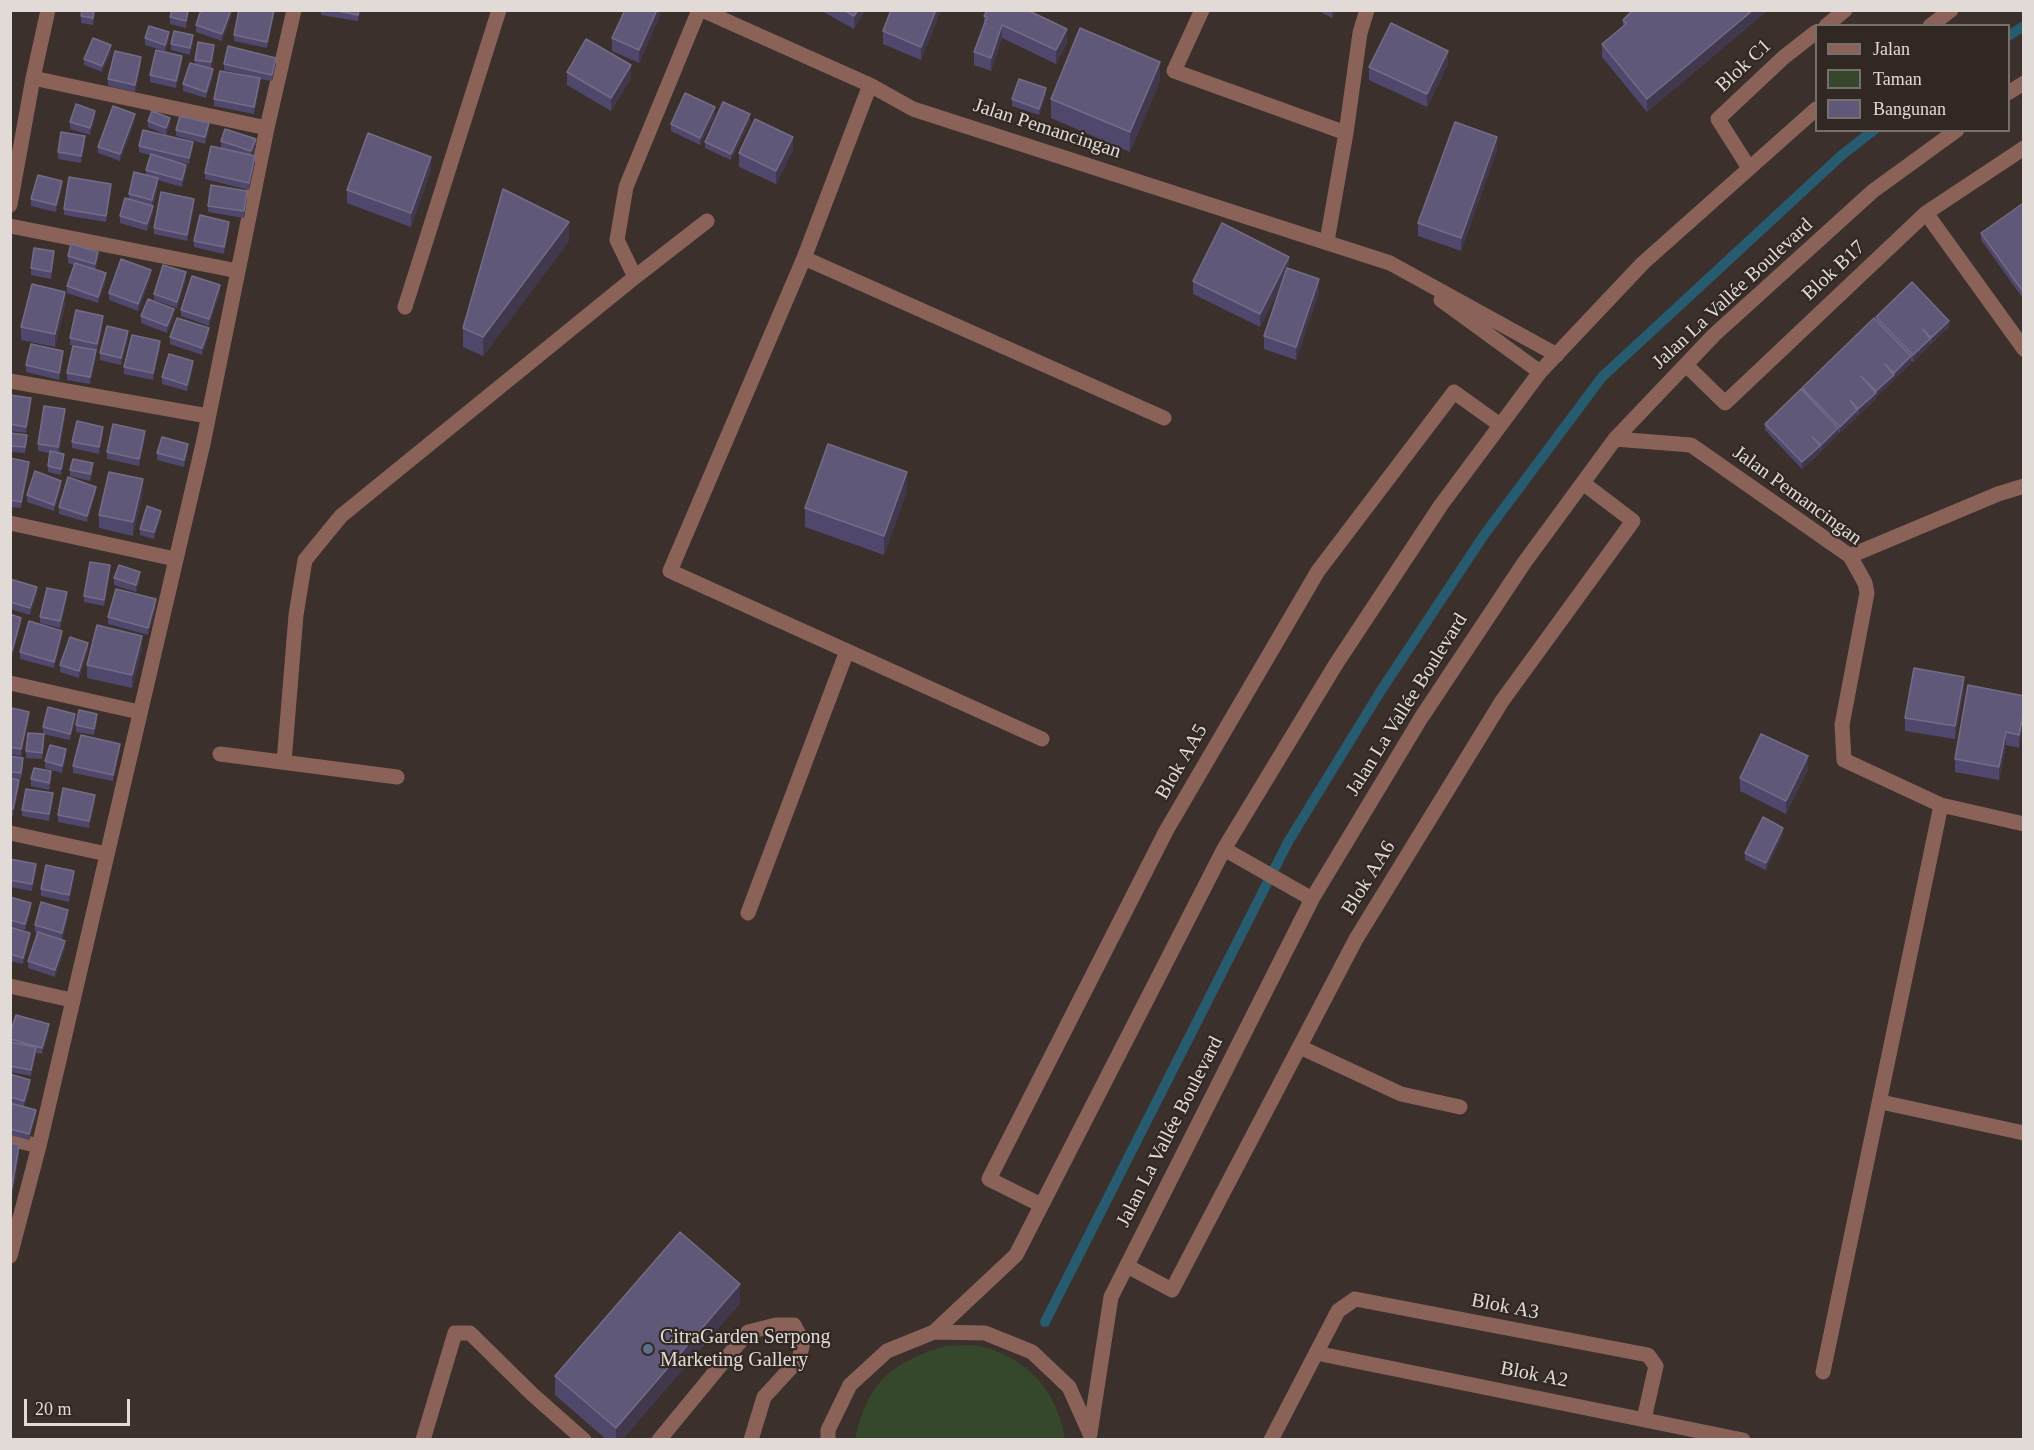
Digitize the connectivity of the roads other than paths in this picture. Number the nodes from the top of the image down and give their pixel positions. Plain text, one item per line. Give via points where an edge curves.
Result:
1 (48, 10) edge
2 (294, 10) edge
3 (499, 10) edge
4 (700, 10) edge
5 (1202, 10) edge
6 (1367, 10) edge
7 (1845, 10) edge
8 (1951, 10) edge
9 (1828, 24) edge
10 (1933, 24) edge
11 (1815, 33) edge
12 (33, 78) junction
13 (2024, 83) edge
14 (870, 85) junction
15 (2010, 92) edge
16 (1815, 110) edge
17 (267, 128) junction
18 (1954, 132) edge
19 (1346, 133) junction
20 (2024, 148) edge
21 (1749, 168) junction
22 (10, 204) edge
23 (1926, 213) junction
24 (707, 221) dead end
25 (10, 225) edge
26 (1327, 241) junction
27 (804, 258) junction
28 (1390, 263) junction
29 (238, 271) junction
30 (635, 277) junction
31 (405, 307) dead end
32 (2024, 349) edge
33 (1557, 355) junction
34 (1686, 365) junction
35 (1540, 372) junction
36 (10, 381) edge
37 (208, 416) junction
38 (1164, 418) dead end
39 (1500, 425) junction
40 (1615, 439) junction
41 (1583, 483) junction
42 (2024, 486) edge
43 (10, 523) edge
44 (1850, 556) junction
45 (175, 559) junction
46 (847, 651) junction
47 (10, 683) edge
48 (139, 712) junction
49 (1042, 739) dead end
50 (220, 754) dead end
51 (284, 762) junction
52 (397, 777) dead end
53 (1941, 805) junction
54 (2024, 824) edge
55 (10, 833) edge
56 (1224, 849) junction
57 (107, 854) junction
58 (1312, 899) junction
59 (748, 913) dead end
60 (10, 986) edge
61 (71, 1000) junction
62 (1300, 1047) junction
63 (1881, 1102) junction
64 (1460, 1107) dead end
65 (2024, 1133) edge
66 (10, 1139) edge
67 (39, 1146) junction
68 (1041, 1205) junction
69 (10, 1256) edge
70 (1127, 1266) junction
71 (934, 1332) junction
72 (1316, 1353) junction
73 (1823, 1371) dead end
74 (1644, 1419) junction
75 (1090, 1436) edge
76 (423, 1440) edge
77 (584, 1440) edge
78 (659, 1440) edge
79 (751, 1440) edge
80 (828, 1440) edge
81 (1271, 1440) edge
82 (1743, 1440) edge

1 - 12 street
2 - 17 street
3 - 31 street
4 - 14 street, Jalan Pemancingan
4 - 30 street via 626,187 617,240
5 - 19 street via 1174,71
6 - 19 street via 1360,33
7 - 9 street
8 - 10 street
11 - 21 street, Blok C1 via 1718,119
12 - 17 street
12 - 22 street
13 - 15 street
14 - 26 street, Jalan Pemancingan via 913,109
14 - 27 street
16 - 21 street
17 - 29 street
18 - 34 street, Jalan La Vallée Boulevard via 1873,191 1714,334
19 - 26 street
20 - 23 street, Blok B17
21 - 33 street via 1643,263
23 - 32 street
23 - 34 street, Blok B17 via 1725,403
24 - 30 street
25 - 29 street
26 - 28 street, Jalan Pemancingan
27 - 38 street
27 - 46 street via 670,571
28 - 33 street, Jalan Pemancingan
28 - 35 street, Jalan Pemancingan
29 - 37 street
30 - 51 street via 341,516 305,560 296,615
33 - 35 street
34 - 40 street, Jalan La Vallée Boulevard
35 - 39 street
36 - 37 street
37 - 45 street
39 - 56 street via 1441,505 1336,664
39 - 68 street, Blok AA5 via 1454,392 1312,581 1166,831 989,1179
40 - 41 street, Jalan La Vallée Boulevard
40 - 44 street, Jalan Pemancingan via 1691,445
41 - 58 street, Jalan La Vallée Boulevard via 1524,562 1421,718
41 - 62 street, Blok AA6 via 1633,521 1502,701 1356,939
42 - 44 street
43 - 45 street
44 - 53 street, Jalan Pemancingan via 1867,593 1842,725 1844,760
45 - 48 street
46 - 49 street
46 - 59 street
47 - 48 street
48 - 57 street
50 - 51 street
51 - 52 street
53 - 54 street, Jalan Pemancingan
53 - 63 street
55 - 57 street
56 - 58 street
56 - 68 street
57 - 61 street
58 - 70 street, Jalan La Vallée Boulevard
60 - 61 street
61 - 67 street
62 - 64 street via 1401,1094
62 - 70 street, Blok AA6 via 1172,1290
63 - 65 street
63 - 73 street
66 - 67 street
67 - 69 street
68 - 71 street via 1016,1255
70 - 75 street, Jalan La Vallée Boulevard via 1111,1297
71 - 75 street via 985,1333 1032,1352 1068,1387
71 - 80 street via 887,1351 850,1385 828,1430
72 - 74 street, Blok A2
72 - 74 street, Blok A3 via 1338,1311 1355,1299 1648,1356 1656,1366
72 - 81 street
74 - 82 street, Blok A2
76 - 77 street via 455,1333 470,1333
78 - 79 street via 748,1332 794,1325 803,1342 799,1359 764,1397

